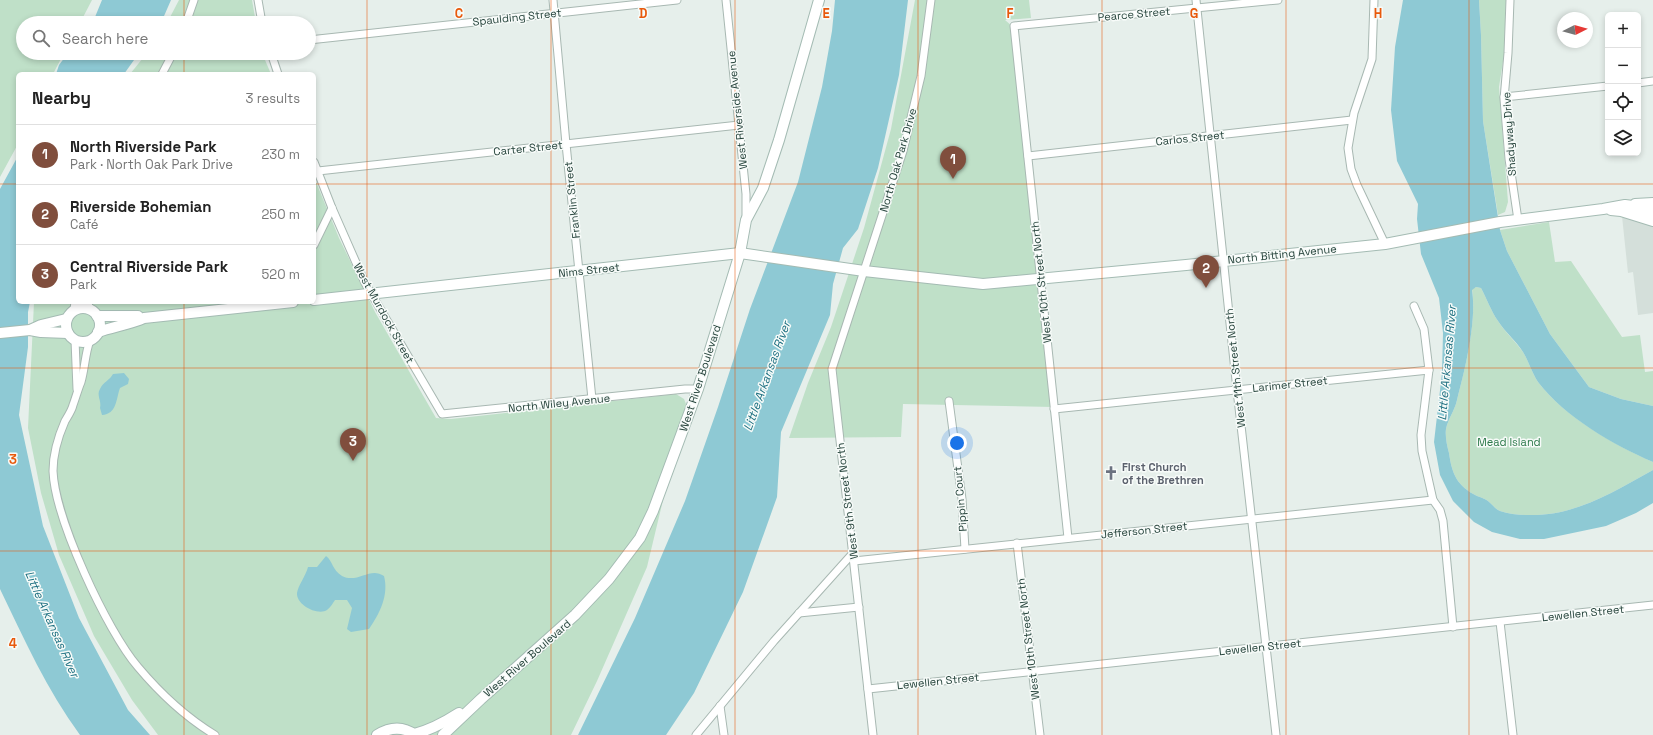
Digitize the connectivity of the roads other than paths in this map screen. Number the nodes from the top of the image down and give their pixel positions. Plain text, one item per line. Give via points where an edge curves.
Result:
1 (194, 0) edge
2 (258, 0) edge
3 (552, 0) edge
4 (677, 0) edge
5 (726, 0) edge
6 (820, 0) edge
7 (931, 0) edge
8 (1196, 0) edge
9 (1278, 0) edge
10 (1374, 0) edge
11 (1510, 0) edge
12 (1197, 8) junction
13 (554, 13) junction
14 (188, 16) edge
15 (261, 16) edge
16 (1014, 26) joint
17 (316, 39) edge
18 (169, 60) edge
19 (273, 60) edge
20 (163, 72) edge
21 (277, 72) edge
22 (1653, 81) edge
23 (1641, 83) edge
24 (1605, 86) edge
25 (1504, 97) junction
26 (1352, 120) junction
27 (739, 125) junction
28 (1210, 136) junction
29 (566, 144) junction
30 (1028, 156) junction
31 (316, 166) edge
32 (318, 171) junction
33 (1653, 203) edge
34 (1625, 205) junction
35 (332, 208) junction
36 (1603, 209) junction
37 (1653, 212) edge
38 (746, 220) junction
39 (1518, 220) junction
40 (1653, 221) edge
41 (316, 241) edge
42 (1385, 244) junction
43 (740, 253) junction
44 (1223, 260) junction
45 (864, 271) junction
46 (579, 272) junction
47 (1041, 278) junction
48 (371, 293) junction
49 (316, 300) edge
50 (272, 304) edge
51 (74, 306) edge
52 (1414, 306) dead end
53 (91, 309) edge
54 (144, 318) junction
55 (66, 319) junction
56 (30, 330) junction
57 (98, 332) junction
58 (0, 333) edge
59 (71, 336) junction
60 (90, 340) junction
61 (1429, 370) junction
62 (698, 389) junction
63 (1237, 390) junction
64 (77, 391) junction
65 (592, 399) junction
66 (949, 401) dead end
67 (1054, 408) junction
68 (442, 414) joint
69 (1433, 500) junction
70 (1251, 519) junction
71 (1068, 538) junction
72 (1017, 543) junction
73 (965, 549) junction
74 (853, 553) junction
75 (854, 561) junction
76 (1653, 606) edge
77 (859, 607) junction
78 (799, 613) junction
79 (1500, 622) junction
80 (1453, 627) junction
81 (1266, 647) junction
82 (1032, 671) junction
83 (868, 689) junction
84 (481, 699) junction
85 (720, 706) junction
86 (415, 734) edge
87 (215, 735) edge
88 (377, 735) edge
89 (443, 735) edge
90 (696, 735) edge
91 (724, 735) edge
92 (873, 735) edge
93 (1040, 735) edge
94 (1276, 735) edge
95 (1513, 735) edge

1 - 14 street
2 - 15 street
3 - 13 street, Franklin Street
4 - 13 street, Spaulding Street
5 - 27 street, West Riverside Avenue
6 - 38 street, West River Boulevard via 763,188
7 - 45 street, North Oak Park Drive via 921,76 910,126
8 - 12 street, West 11th Street North
9 - 12 street, Pearce Street
10 - 26 street via 1372,59
11 - 25 street, Shadyway Drive
12 - 16 street, Pearce Street
12 - 28 street, West 11th Street North
13 - 17 street, Spaulding Street
13 - 29 street, Franklin Street
16 - 30 street, West 10th Street North
18 - 20 street
19 - 21 street
22 - 23 street
24 - 25 street
25 - 39 street, Shadyway Drive via 1509,159
26 - 28 street, Carlos Street
26 - 42 street via 1348,148 1351,169
27 - 29 street, Carter Street
27 - 38 street, West Riverside Avenue
28 - 30 street, Carlos Street
28 - 44 street, West 11th Street North
29 - 32 street, Carter Street
29 - 46 street, Franklin Street
30 - 47 street, West 10th Street North
31 - 32 street, West Murdock Street
32 - 35 street, West Murdock Street
33 - 34 street
34 - 36 street, North Bitting Avenue
34 - 37 street, North Bitting Avenue
35 - 41 street
35 - 48 street, West Murdock Street
36 - 39 street, North Bitting Avenue
36 - 40 street, North Bitting Avenue via 1621,211
38 - 43 street, West River Boulevard
39 - 42 street, North Bitting Avenue
42 - 44 street, North Bitting Avenue
43 - 45 street, Nims Street
43 - 46 street, Nims Street
43 - 62 street, West River Boulevard
44 - 47 street, North Bitting Avenue
44 - 63 street, West 11th Street North
45 - 47 street, North Bitting Avenue via 983,284
45 - 74 street, West 9th Street North via 832,369
46 - 48 street, Nims Street
46 - 65 street, Franklin Street
47 - 67 street, West 10th Street North
48 - 49 street, Nims Street
48 - 68 street, West Murdock Street
50 - 54 street
51 - 53 street
51 - 55 street
52 - 61 street via 1424,330
53 - 54 street
53 - 57 street via 99,321
54 - 57 street
55 - 56 street
55 - 59 street via 66,328
56 - 58 street
56 - 59 street
57 - 60 street
59 - 60 street via 80,342
59 - 64 street
60 - 64 street
61 - 63 street, Larimer Street
61 - 69 street via 1421,435
62 - 65 street, North Wiley Avenue
62 - 84 street, West River Boulevard via 653,511 640,538 609,579 575,615
63 - 67 street, Larimer Street
63 - 70 street, West 11th Street North
64 - 87 street via 56,446 53,472 58,501 76,551 102,608 137,666 173,703
65 - 68 street, North Wiley Avenue
66 - 73 street, Pippin Court via 962,499
67 - 71 street, West 10th Street North
69 - 70 street, Jefferson Street
69 - 80 street via 1440,510 1443,521
70 - 71 street, Jefferson Street
70 - 81 street, West 11th Street North
71 - 72 street, Jefferson Street
72 - 73 street, Jefferson Street
72 - 82 street, West 10th Street North
73 - 75 street, Jefferson Street
74 - 75 street, West 9th Street North
74 - 78 street
75 - 77 street, West 9th Street North
76 - 79 street, Lewellen Street
77 - 78 street
77 - 83 street, West 9th Street North
78 - 85 street
79 - 80 street, Lewellen Street
79 - 95 street
80 - 81 street, Lewellen Street
81 - 82 street, Lewellen Street
81 - 94 street, West 11th Street North
82 - 83 street, Lewellen Street
82 - 93 street, West 10th Street North
83 - 92 street, West 9th Street North
84 - 86 street, West River Boulevard via 444,723
84 - 89 street, West River Boulevard
85 - 90 street
85 - 91 street
86 - 88 street via 405,729 394,728

